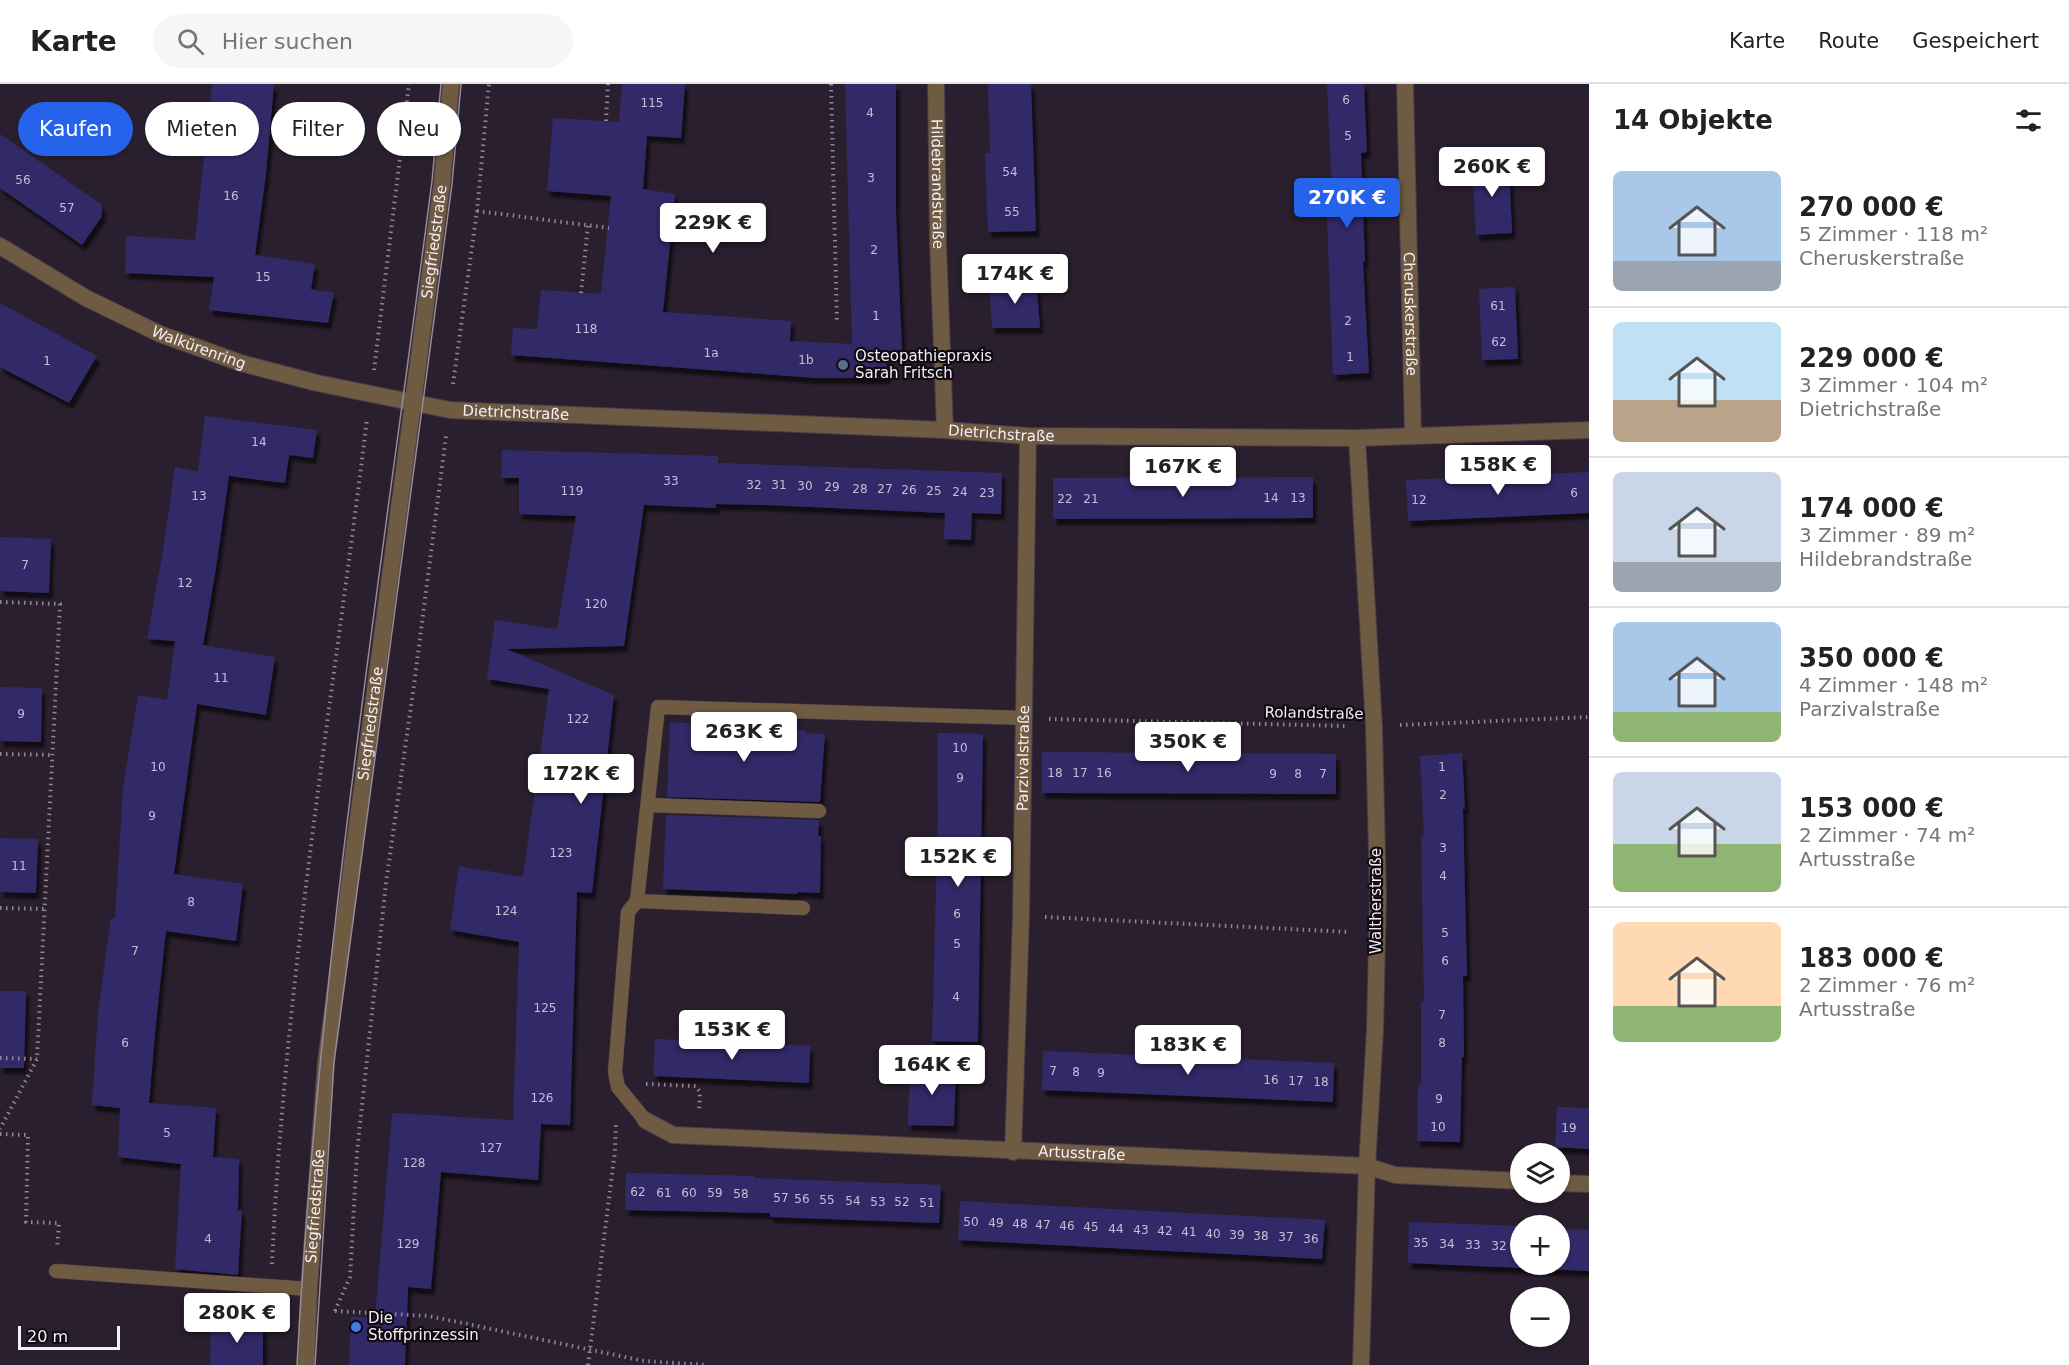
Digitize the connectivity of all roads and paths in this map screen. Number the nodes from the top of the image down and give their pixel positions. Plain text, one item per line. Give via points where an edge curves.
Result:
1 (409, 84) edge
2 (451, 84) edge
3 (489, 84) edge
4 (608, 84) edge
5 (831, 84) edge
6 (936, 84) edge
7 (1405, 84) edge
8 (606, 121) dead end
9 (477, 211) junction
10 (588, 225) junction
11 (609, 228) dead end
12 (0, 246) edge
13 (581, 293) dead end
14 (837, 324) dead end
15 (374, 372) dead end
16 (413, 403) junction
17 (450, 410) junction
18 (367, 422) dead end
19 (945, 430) junction
20 (1589, 430) edge
21 (1413, 435) junction
22 (1028, 436) junction
23 (1357, 438) junction
24 (0, 602) edge
25 (1589, 717) edge
26 (1031, 719) junction
27 (1374, 727) junction
28 (0, 754) edge
29 (52, 755) junction
30 (648, 805) junction
31 (819, 811) dead end
32 (638, 901) junction
33 (0, 908) edge
34 (802, 908) dead end
35 (44, 909) junction
36 (1034, 916) dead end
37 (1350, 932) dead end
38 (0, 1058) edge
39 (37, 1059) junction
40 (618, 1087) junction
41 (699, 1115) dead end
42 (645, 1120) joint
43 (0, 1132) edge
44 (1013, 1152) junction
45 (1367, 1166) junction
46 (1510, 1180) edge
47 (1570, 1183) edge
48 (1589, 1184) edge
49 (56, 1271) joint
50 (276, 1287) junction
51 (309, 1289) junction
52 (335, 1311) junction
53 (333, 1323) dead end
54 (589, 1350) junction
55 (306, 1365) edge
56 (588, 1365) edge
57 (706, 1365) edge
58 (1361, 1365) edge

1 - 15 path
2 - 16 street, Siegfriedstraße
3 - 9 path
4 - 8 path
5 - 14 path
6 - 19 street, Hildebrandstraße
7 - 21 street, Cheruskerstraße
9 - 10 path
9 - 17 path
10 - 11 path
10 - 13 path
12 - 16 street, Walkürenring via 86,298 160,334 252,366
16 - 17 street, Dietrichstraße
16 - 51 street, Siegfriedstraße via 326,1061
17 - 19 street, Dietrichstraße
17 - 52 path via 386,882 357,1152 350,1277
18 - 50 path via 297,968 274,1210 271,1277
19 - 22 street, Dietrichstraße
20 - 21 street, Dietrichstraße
21 - 23 street, Dietrichstraße
22 - 23 street, Dietrichstraße
22 - 26 street, Parzivalstraße
23 - 27 street, Waltherstraße
24 - 29 path via 60,604
25 - 27 path, Rolandstraße
26 - 27 path, Rolandstraße
26 - 30 lane via 658,707
26 - 44 street, Parzivalstraße
27 - 45 street, Waltherstraße via 1378,896
28 - 29 path
29 - 35 path
30 - 31 lane
30 - 32 lane
32 - 34 lane
32 - 40 lane via 628,912 615,1072
33 - 35 path
35 - 39 path
36 - 37 path
38 - 39 path
39 - 43 path
40 - 41 path via 624,1083 696,1086 700,1092
40 - 42 lane
40 - 54 path via 615,1151
42 - 44 street, Artusstraße via 673,1135
43 - 49 path via 28,1135 26,1222 59,1224
44 - 45 street, Artusstraße
45 - 46 street, Artusstraße via 1395,1175
45 - 58 street, Waltherstraße
47 - 48 street
49 - 50 lane
50 - 51 lane
51 - 55 street, Siegfriedstraße
52 - 53 path
52 - 54 path via 429,1316
54 - 56 path
54 - 57 path via 644,1361

